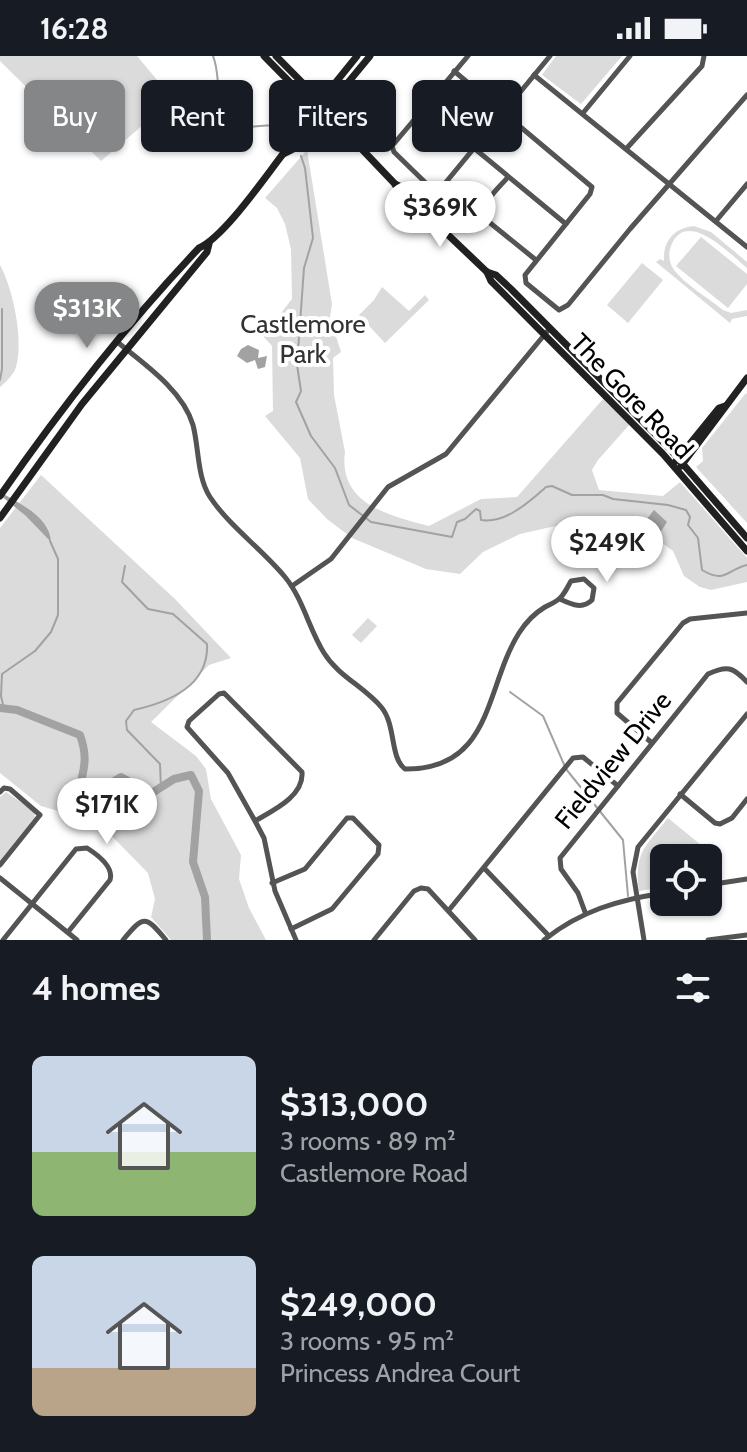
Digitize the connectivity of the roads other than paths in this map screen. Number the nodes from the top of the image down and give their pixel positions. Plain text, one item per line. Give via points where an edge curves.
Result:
1 (264, 56) edge
2 (276, 56) edge
3 (357, 56) edge
4 (370, 56) edge
5 (468, 56) edge
6 (550, 56) edge
7 (630, 56) edge
8 (704, 56) edge
9 (454, 71) junction
10 (534, 75) junction
11 (291, 80) edge
12 (297, 80) edge
13 (340, 80) edge
14 (347, 80) edge
15 (446, 80) edge
16 (465, 80) edge
17 (522, 90) edge
18 (747, 95) edge
19 (583, 113) junction
20 (412, 122) edge
21 (522, 127) edge
22 (626, 149) junction
23 (284, 152) edge
24 (365, 152) edge
25 (471, 152) edge
26 (479, 152) edge
27 (508, 177) junction
28 (670, 183) junction
29 (747, 184) edge
30 (716, 221) junction
31 (566, 224) junction
32 (209, 244) junction
33 (747, 247) edge
34 (536, 260) junction
35 (547, 331) junction
36 (116, 341) junction
37 (126, 349) junction
38 (747, 378) edge
39 (42, 436) junction
40 (52, 443) junction
41 (678, 465) junction
42 (19, 467) junction
43 (30, 474) junction
44 (0, 496) edge
45 (2, 516) edge
46 (747, 538) edge
47 (747, 551) edge
48 (292, 586) junction
49 (560, 599) junction
50 (747, 613) edge
51 (747, 682) edge
52 (747, 714) edge
53 (652, 743) junction
54 (618, 786) junction
55 (0, 792) edge
56 (680, 794) junction
57 (747, 799) edge
58 (255, 821) junction
59 (0, 865) edge
60 (484, 868) junction
61 (0, 878) edge
62 (747, 879) edge
63 (272, 883) junction
64 (722, 883) edge
65 (650, 895) edge
66 (636, 897) junction
67 (33, 903) junction
68 (449, 910) junction
69 (585, 912) junction
70 (291, 929) junction
71 (68, 932) junction
72 (747, 935) edge
73 (546, 938) edge
74 (3, 940) edge
75 (77, 940) edge
76 (123, 940) edge
77 (166, 940) edge
78 (296, 940) edge
79 (374, 940) edge
80 (475, 940) edge
81 (644, 940) edge
82 (708, 940) edge

1 - 11 main road, The Gore Road
2 - 12 main road, The Gore Road
3 - 13 main road
4 - 14 main road
5 - 9 street
6 - 10 street
7 - 19 street
8 - 22 street via 702,66
9 - 15 street
9 - 16 street
10 - 17 street
10 - 19 street
18 - 28 street
19 - 22 street
20 - 25 street via 392,148 431,189 439,190
21 - 31 street via 592,187
22 - 28 street
23 - 32 main road
24 - 35 main road, The Gore Road
26 - 27 street
27 - 31 street
27 - 34 street via 482,213
28 - 30 street
28 - 34 street via 562,310 526,283 525,275
29 - 30 street
30 - 33 street
31 - 34 street
32 - 36 main road via 199,248
32 - 37 main road
35 - 41 main road, The Gore Road
35 - 48 street via 446,454 388,487 331,559
36 - 37 street
36 - 39 main road
37 - 40 main road
37 - 48 street via 187,409 210,497
38 - 41 main road
39 - 40 main road
39 - 42 main road
40 - 43 main road
41 - 46 main road, The Gore Road
41 - 47 main road, The Gore Road
42 - 43 main road
42 - 44 main road
43 - 45 main road
48 - 49 street via 334,667 388,717 405,770 441,762 467,745 487,716 520,631 541,609
49 - 49 street via 584,606 592,600 594,588 575,579
50 - 53 street via 683,623 617,703 617,713
51 - 53 street, Fieldview Drive via 735,669 708,674
52 - 56 street
53 - 54 street, Fieldview Drive
54 - 60 street via 583,757 573,758
54 - 69 street, Fieldview Drive via 560,858
55 - 59 street via 10,789 40,815
56 - 57 street via 720,824
56 - 66 street via 635,855
58 - 58 street via 290,798 301,785 302,772 224,693 219,694 187,727 228,773
58 - 63 street via 264,838
60 - 68 street
60 - 73 street
61 - 67 street
62 - 64 street
63 - 70 street
63 - 70 street via 305,869 347,818 379,845 378,854 332,909
65 - 66 street
66 - 69 street
66 - 81 street
67 - 71 street
67 - 71 street via 76,849 91,850 109,868 110,880
67 - 74 street
68 - 79 street via 428,889 417,889
68 - 80 street
69 - 73 street
70 - 78 street
71 - 75 street
72 - 82 street
76 - 77 street via 143,920

